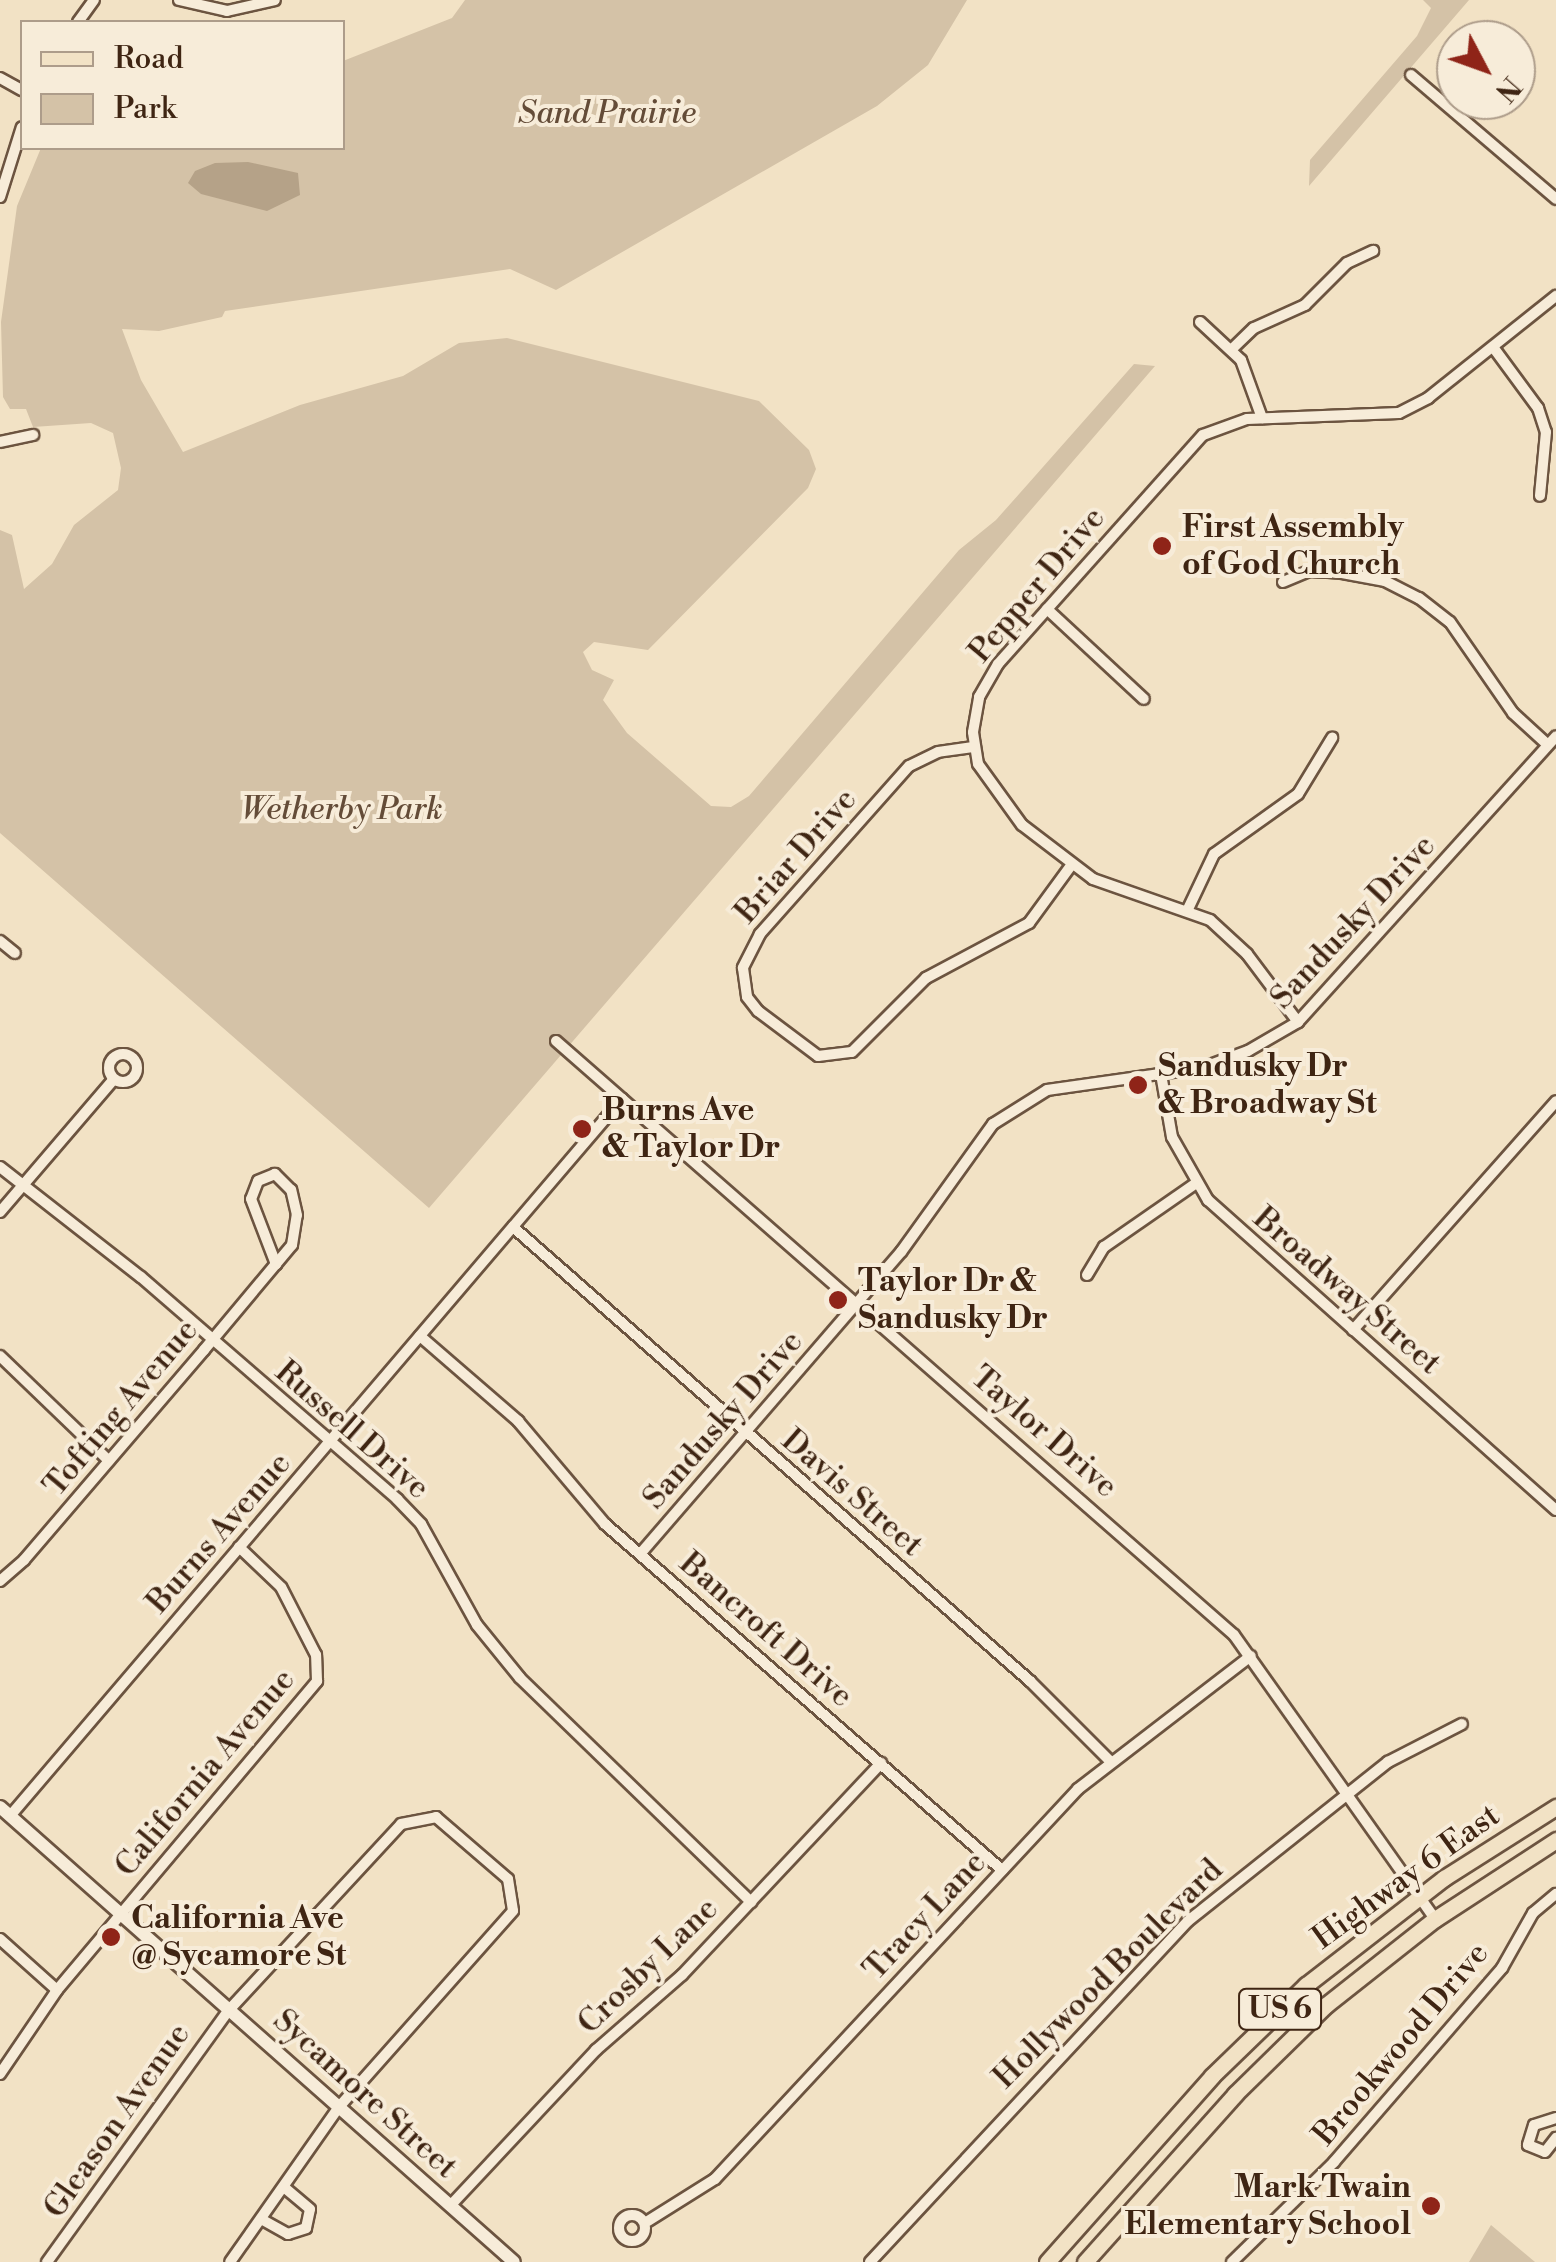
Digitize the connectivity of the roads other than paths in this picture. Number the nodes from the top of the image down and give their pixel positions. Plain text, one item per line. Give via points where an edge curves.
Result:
1 (179, 0) edge
2 (274, 0) edge
3 (1411, 75) dead end
4 (20, 134) edge
5 (0, 198) edge
6 (1556, 199) edge
7 (1373, 251) dead end
8 (1556, 296) edge
9 (1200, 322) dead end
10 (1493, 347) junction
11 (1232, 349) junction
12 (1262, 418) junction
13 (33, 436) dead end
14 (0, 442) edge
15 (1540, 496) dead end
16 (1283, 582) dead end
17 (1047, 609) junction
18 (1144, 699) dead end
19 (1332, 738) dead end
20 (1552, 740) edge
21 (973, 747) junction
22 (1070, 867) junction
23 (1188, 908) junction
24 (0, 940) edge
25 (14, 953) dead end
26 (1298, 1022) junction
27 (556, 1041) dead end
28 (1161, 1074) junction
29 (114, 1079) dead end
30 (622, 1100) junction
31 (1556, 1100) edge
32 (0, 1166) edge
33 (1195, 1184) junction
34 (22, 1186) junction
35 (0, 1212) edge
36 (513, 1227) junction
37 (276, 1264) junction
38 (1087, 1275) dead end
39 (857, 1304) junction
40 (1353, 1330) junction
41 (420, 1336) junction
42 (211, 1342) junction
43 (0, 1356) edge
44 (745, 1432) junction
45 (330, 1441) junction
46 (109, 1461) junction
47 (1556, 1510) edge
48 (239, 1548) junction
49 (641, 1553) junction
50 (0, 1580) edge
51 (1250, 1656) junction
52 (1462, 1724) dead end
53 (1109, 1760) junction
54 (880, 1764) junction
55 (1348, 1792) junction
56 (1556, 1807) edge
57 (5, 1811) edge
58 (1556, 1840) edge
59 (1002, 1870) junction
60 (1556, 1894) edge
61 (1420, 1896) junction
62 (750, 1902) junction
63 (120, 1914) junction
64 (1435, 1918) junction
65 (0, 1939) edge
66 (57, 1990) junction
67 (229, 2010) junction
68 (0, 2074) edge
69 (339, 2107) junction
70 (1556, 2131) edge
71 (1556, 2138) edge
72 (284, 2186) junction
73 (450, 2206) junction
74 (261, 2219) junction
75 (648, 2221) dead end
76 (46, 2262) edge
77 (230, 2262) edge
78 (514, 2262) edge
79 (870, 2262) edge
80 (1047, 2262) edge
81 (1085, 2262) edge
82 (1232, 2262) edge

1 - 2 street via 227,10
3 - 6 street
4 - 5 street
7 - 11 street via 1347,263 1305,305 1254,328
8 - 10 street, Pepper Drive
9 - 11 street
10 - 12 street, Pepper Drive via 1398,413
10 - 15 street via 1538,408 1546,432
11 - 12 street via 1250,375
12 - 17 street, Pepper Drive via 1216,427 1192,444
13 - 14 street
16 - 20 street via 1309,571 1342,573 1384,581 1419,598 1450,622 1512,713
17 - 18 street
17 - 21 street, Pepper Drive via 986,680
19 - 23 street via 1298,794 1214,854
20 - 26 street, Sandusky Drive
21 - 22 street via 1004,805
21 - 22 street, Briar Drive via 923,758 896,778 750,948 743,968 747,997 803,1049 830,1058 852,1052 926,978 1029,923
22 - 23 street
23 - 26 street via 1247,954
24 - 25 street
26 - 28 street, Sandusky Drive via 1226,1060
27 - 30 street, Taylor Drive
28 - 33 street, Broadway Street via 1172,1137
28 - 39 street, Sandusky Drive via 1070,1083 1012,1109 977,1141 921,1227
29 - 34 street
30 - 36 street, Burns Avenue
30 - 39 street, Taylor Drive
31 - 40 street
32 - 34 street, Russell Drive
33 - 38 street via 1104,1247
33 - 40 street, Broadway Street
34 - 35 street
34 - 42 street, Russell Drive via 95,1238
36 - 41 street, Burns Avenue
36 - 44 street, Davis Street
37 - 37 street, Tofting Avenue via 251,1199 258,1181 275,1174 291,1190 298,1228
37 - 42 street, Tofting Avenue
39 - 44 street, Sandusky Drive
39 - 51 street, Taylor Drive via 1150,1558
40 - 47 street, Broadway Street
41 - 45 street, Burns Avenue
41 - 49 street, Bancroft Drive via 518,1421 596,1513
42 - 45 street, Russell Drive
42 - 46 street, Tofting Avenue
43 - 46 street
44 - 49 street, Sandusky Drive
44 - 53 street, Davis Street via 1044,1694
45 - 48 street, Burns Avenue
45 - 62 street, Russell Drive via 421,1524 477,1625 520,1678
46 - 50 street, Tofting Avenue
48 - 57 street, Burns Avenue
48 - 63 street, California Avenue via 281,1587 316,1655 317,1681
49 - 54 street, Bancroft Drive
51 - 53 street, Tracy Lane
51 - 55 street, Taylor Drive
52 - 55 street, Hollywood Boulevard via 1426,1739
53 - 59 street, Tracy Lane
54 - 59 street, Bancroft Drive
54 - 62 street, Crosby Lane
55 - 61 street, Taylor Drive
55 - 79 street, Hollywood Boulevard via 1188,1921
56 - 61 main road, Highway 6 East / US 6
57 - 63 street, Sycamore Street
58 - 64 main road, Highway 6 East / US 6
59 - 75 street, Tracy Lane via 715,2180
60 - 82 street, Brookwood Drive via 1533,1914 1502,1968 1334,2162
61 - 64 street, Taylor Drive
61 - 80 main road, Highway 6 East / US 6 via 1258,2029
62 - 73 street, Crosby Lane via 682,1975 596,2050
63 - 66 street, California Avenue
63 - 67 street, Sycamore Street
64 - 81 main road, Highway 6 East / US 6 via 1279,2049
65 - 66 street
66 - 68 street, California Avenue
67 - 69 street, Sycamore Street
67 - 69 street, Gleason Avenue via 401,1824 426,1815 446,1821 508,1879 513,1911
67 - 76 street, Gleason Avenue
69 - 72 street
69 - 73 street, Sycamore Street
70 - 71 street via 1556,2118 1534,2125 1528,2145 1546,2152
72 - 74 street
72 - 74 street via 310,2209 306,2228 288,2234
73 - 78 street, Sycamore Street
74 - 77 street

